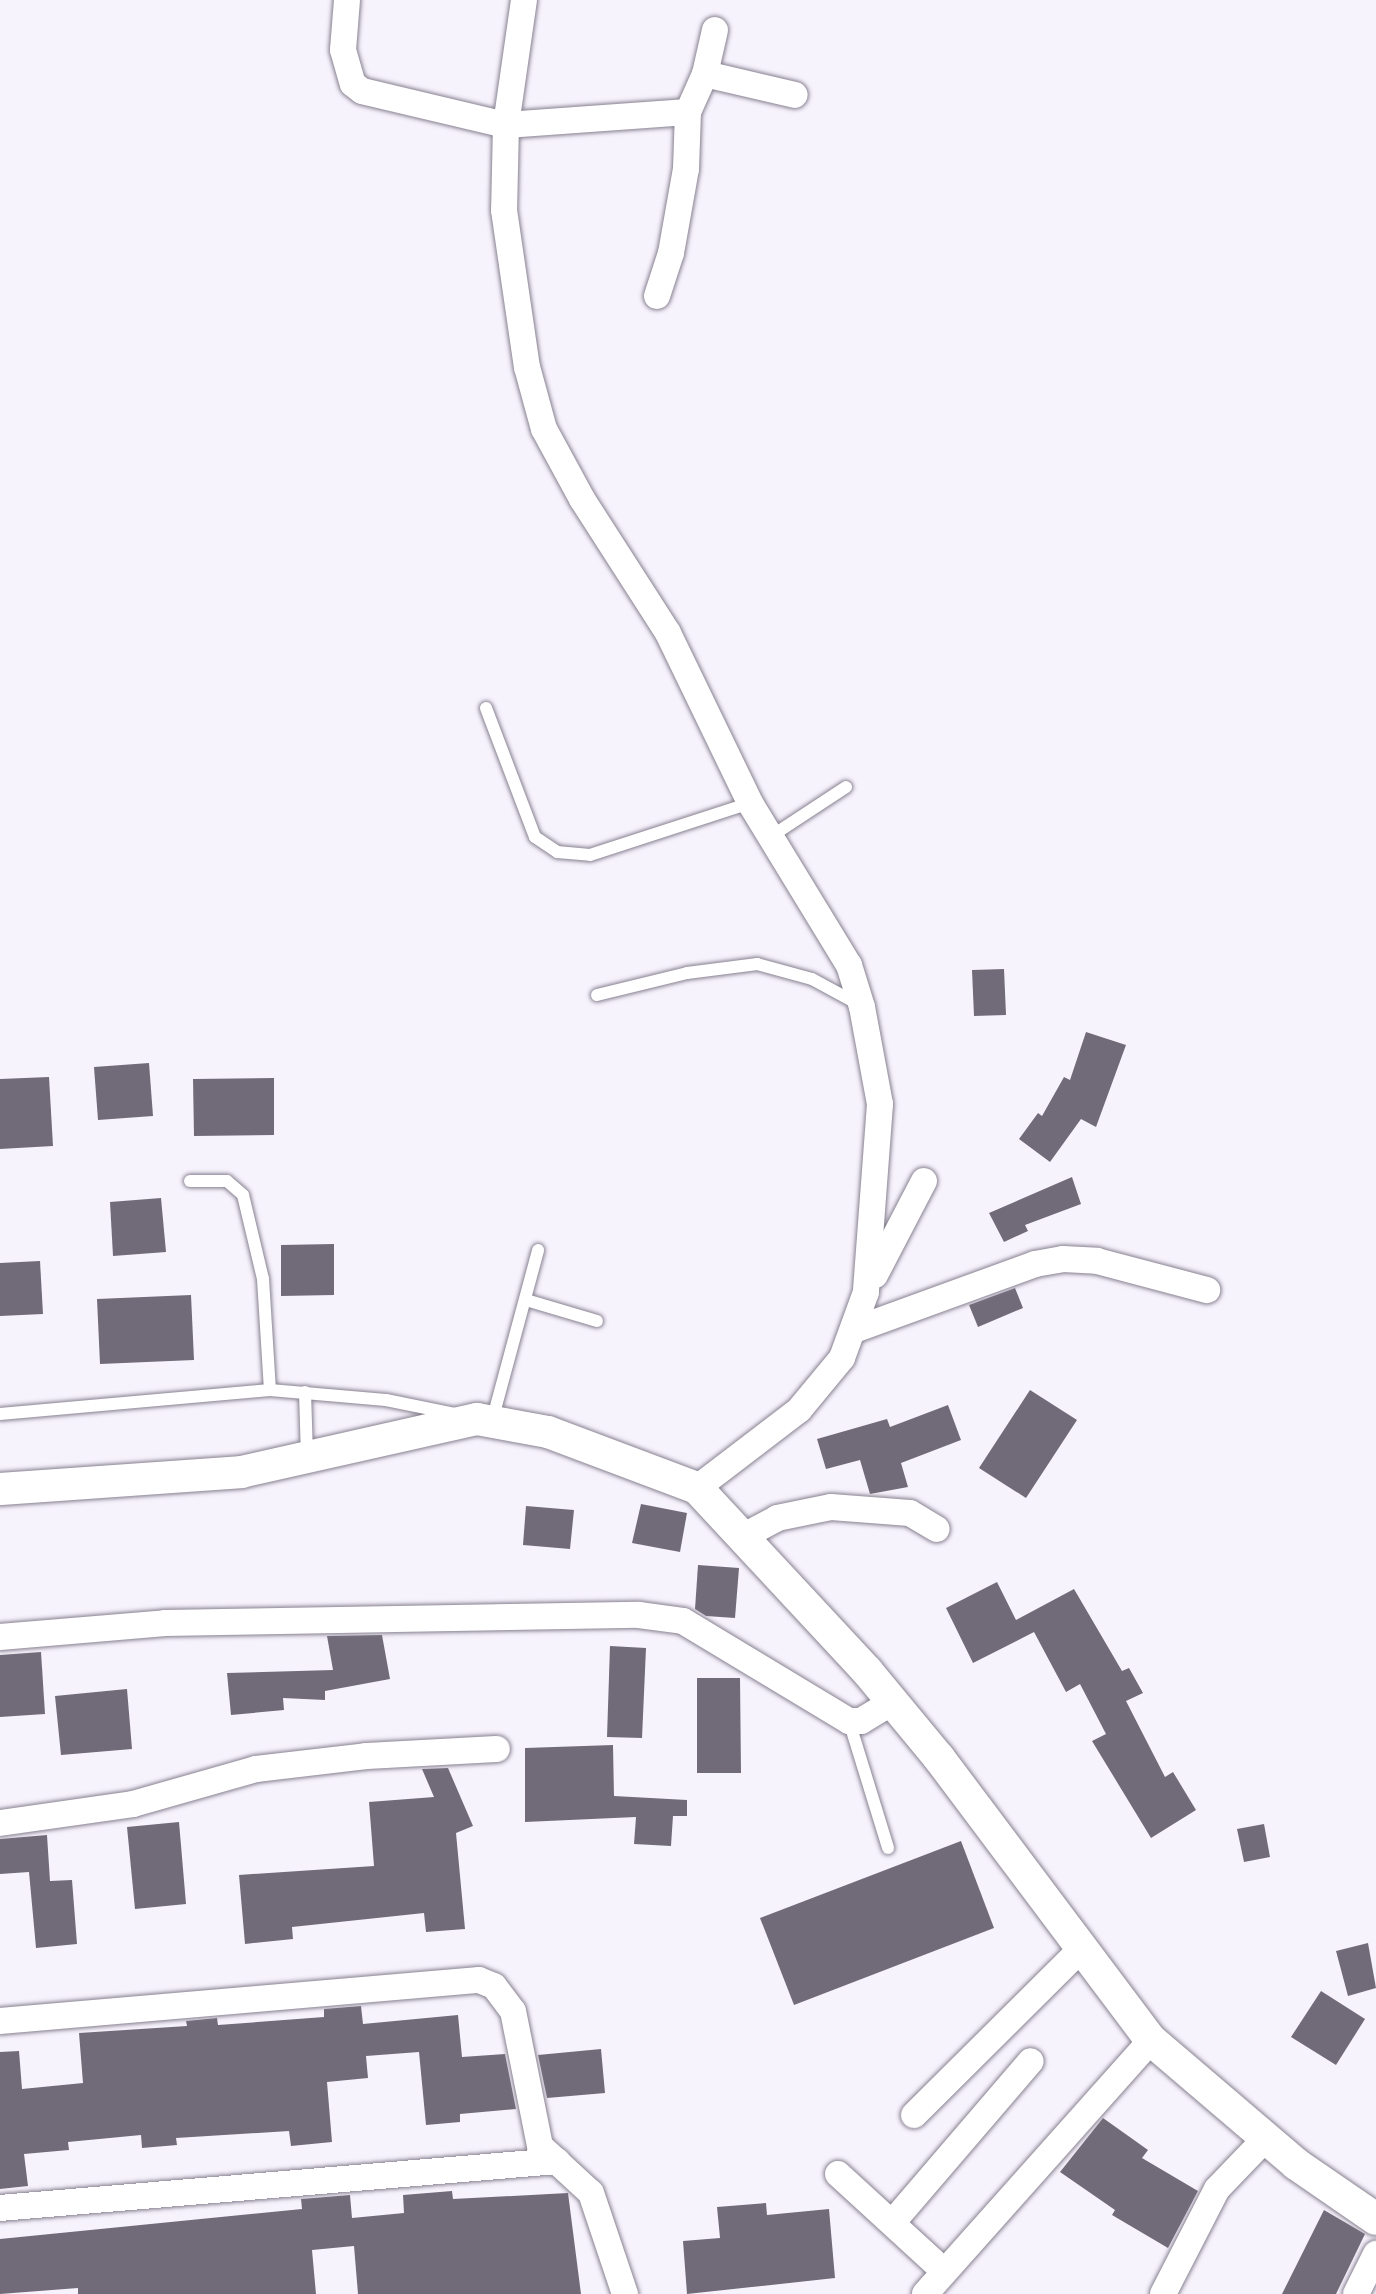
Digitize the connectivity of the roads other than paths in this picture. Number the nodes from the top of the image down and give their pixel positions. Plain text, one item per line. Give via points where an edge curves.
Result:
1 (347, 0) edge
2 (524, 0) edge
3 (715, 30) dead end
4 (705, 74) junction
5 (795, 95) dead end
6 (688, 112) junction
7 (506, 125) junction
8 (657, 296) dead end
9 (486, 708) dead end
10 (846, 787) dead end
11 (750, 803) junction
12 (770, 837) junction
13 (597, 995) dead end
14 (862, 1007) junction
15 (190, 1181) dead end
16 (924, 1181) dead end
17 (538, 1250) dead end
18 (1207, 1290) dead end
19 (866, 1292) junction
20 (526, 1300) junction
21 (597, 1321) dead end
22 (854, 1330) junction
23 (270, 1390) junction
24 (305, 1392) junction
25 (0, 1414) edge
26 (485, 1420) junction
27 (307, 1460) junction
28 (697, 1488) junction
29 (0, 1489) edge
30 (937, 1529) dead end
31 (742, 1537) junction
32 (0, 1637) edge
33 (893, 1702) junction
34 (849, 1721) junction
35 (497, 1749) dead end
36 (0, 1823) edge
37 (888, 1848) dead end
38 (1082, 1948) junction
39 (0, 2021) edge
40 (1151, 2040) junction
41 (1031, 2061) dead end
42 (914, 2115) dead end
43 (1266, 2138) junction
44 (557, 2161) junction
45 (838, 2174) dead end
46 (0, 2208) edge
47 (1376, 2219) edge
48 (892, 2223) junction
49 (1376, 2254) edge
50 (944, 2271) junction
51 (625, 2294) edge
52 (925, 2294) edge
53 (1163, 2294) edge
54 (1356, 2294) edge

1 - 7 street via 343,50 353,84 362,91
2 - 7 street
3 - 4 street
4 - 5 street
4 - 6 street
6 - 7 street
6 - 8 street via 686,169 671,253
7 - 11 street via 504,210 513,286 544,429 668,633
9 - 11 lane via 535,837 557,852 590,855
10 - 12 lane
11 - 12 street
12 - 14 street via 849,965
13 - 14 lane via 687,973 757,964 812,979
14 - 19 street via 880,1104
15 - 23 lane via 227,1181 243,1195 263,1279
16 - 19 street
17 - 20 lane
18 - 22 street via 1097,1261 1063,1259 1035,1264
19 - 22 street
20 - 21 lane
20 - 26 lane
22 - 28 street via 842,1358 799,1410
23 - 24 lane
23 - 25 lane
24 - 26 lane via 386,1400
24 - 27 lane
26 - 27 street
26 - 28 street via 548,1432
27 - 29 street via 156,1481
28 - 31 street
30 - 31 street via 910,1513 831,1507 777,1518
31 - 33 street
32 - 34 street via 165,1623 639,1615 683,1621
33 - 34 street via 861,1721
33 - 38 street
34 - 37 lane
35 - 36 street via 256,1769 133,1804
38 - 40 street
38 - 42 street
39 - 44 street via 479,1980 506,1996 513,2011 540,2146
40 - 43 street
40 - 50 street
41 - 48 street
43 - 47 street
43 - 53 street via 1217,2189
44 - 46 street
44 - 51 street via 591,2193
45 - 48 street
48 - 50 street
49 - 54 street
50 - 52 street

